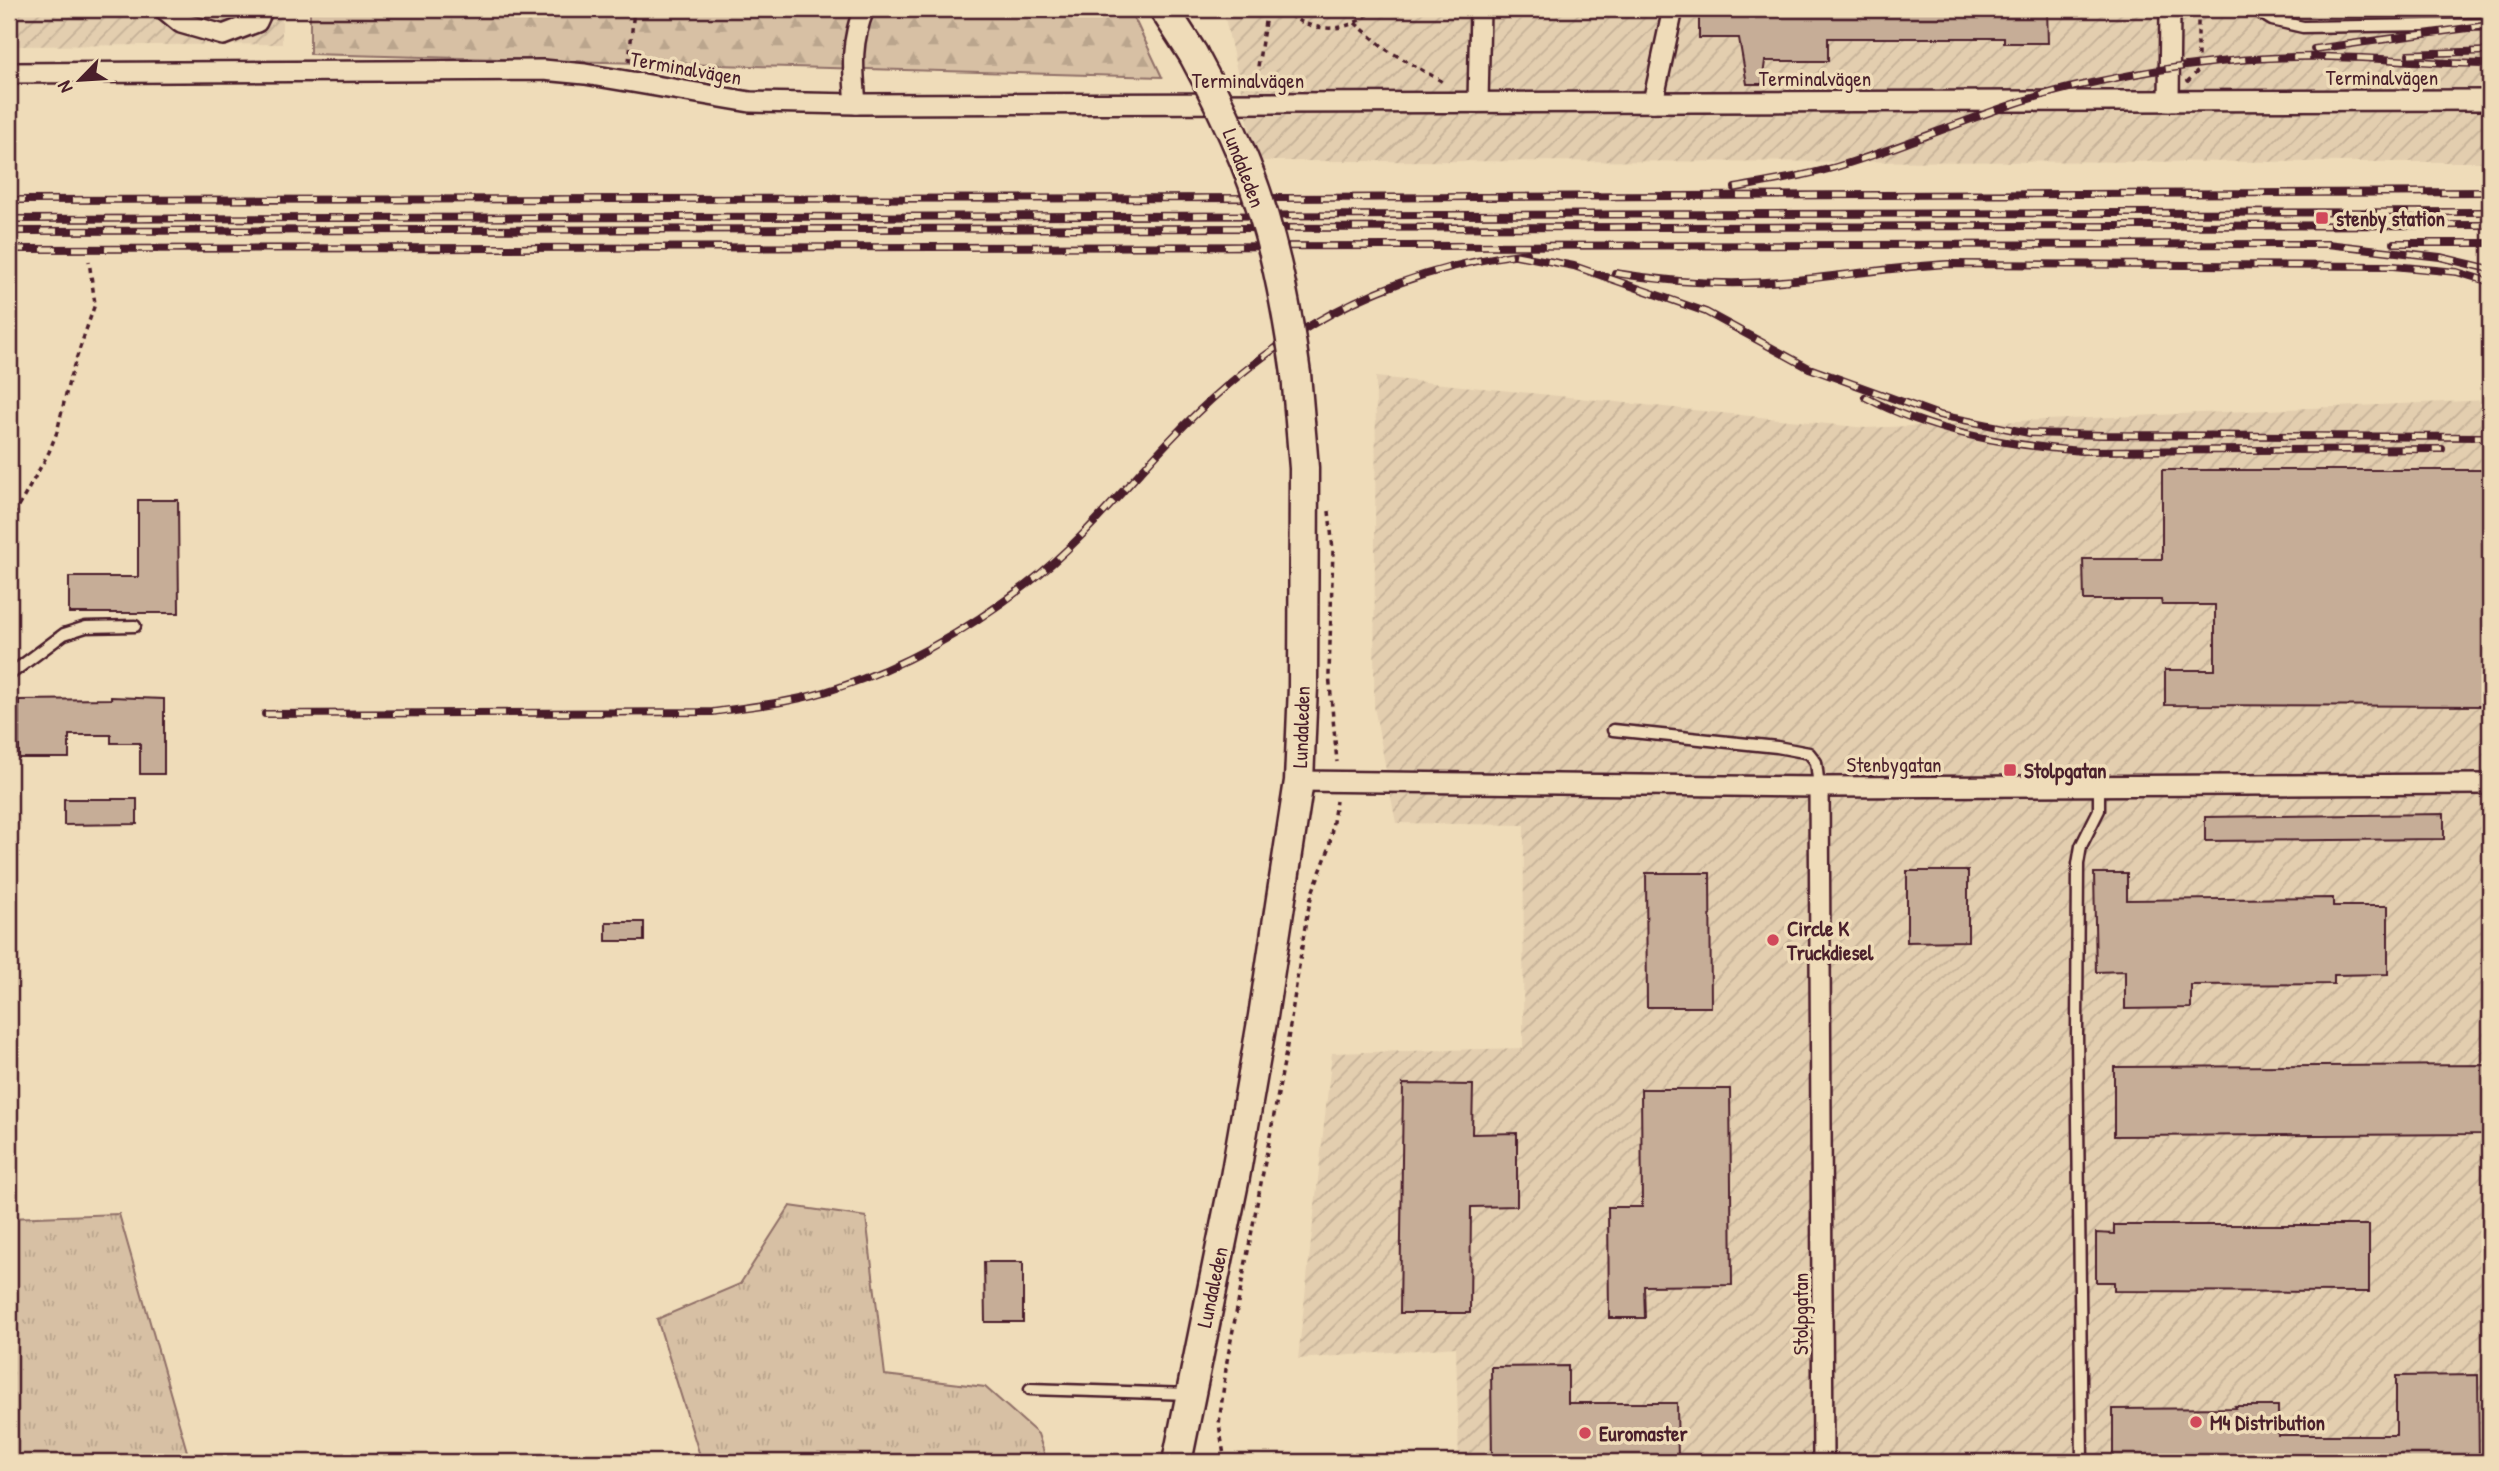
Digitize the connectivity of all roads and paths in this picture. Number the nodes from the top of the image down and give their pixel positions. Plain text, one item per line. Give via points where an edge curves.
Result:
1 (164, 9) edge
2 (263, 9) edge
3 (634, 9) edge
4 (864, 9) edge
5 (1164, 9) edge
6 (1267, 9) edge
7 (1281, 9) edge
8 (1374, 9) edge
9 (1480, 9) edge
10 (1672, 9) edge
11 (2170, 9) edge
12 (2198, 9) edge
13 (2254, 9) edge
14 (1355, 23) junction
15 (2490, 24) edge
16 (9, 73) edge
17 (627, 81) junction
18 (1445, 83) dead end
19 (2490, 100) edge
20 (2169, 101) junction
21 (1478, 102) junction
22 (1654, 102) junction
23 (1252, 103) junction
24 (856, 104) junction
25 (89, 261) dead end
26 (9, 524) edge
27 (135, 626) dead end
28 (9, 675) edge
29 (1613, 730) dead end
30 (1299, 781) junction
31 (2490, 784) edge
32 (2098, 786) junction
33 (1819, 787) junction
34 (1030, 1389) dead end
35 (1190, 1394) junction
36 (1177, 1462) edge
37 (1823, 1462) edge
38 (2082, 1462) edge

1 - 2 street via 181,23 223,35 257,22
3 - 17 path
4 - 24 street via 852,58
5 - 30 main road, Lundaleden, bridge via 1217,98 1245,163 1288,321 1304,468
6 - 23 path
7 - 14 path via 1291,18 1324,30
8 - 14 path
9 - 21 street
10 - 22 street
11 - 20 street
12 - 20 path via 2198,71
13 - 15 lane via 2272,20 2303,27
14 - 18 path via 1387,50
16 - 17 street, Terminalvägen via 543,70
17 - 24 street, Terminalvägen via 750,102
19 - 20 street, Terminalvägen
20 - 22 street, Terminalvägen
21 - 22 street, Terminalvägen
21 - 23 street, Terminalvägen
23 - 24 street, Terminalvägen
25 - 26 path via 95,304 57,432
27 - 28 lane via 86,627 64,634
29 - 33 lane via 1809,753 1816,762
30 - 33 street, Stenbygatan
30 - 35 main road, Lundaleden via 1237,1164
31 - 32 street, Stenbygatan
32 - 33 street, Stenbygatan
32 - 38 lane via 2099,810 2081,846 2078,864
33 - 37 street, Stolpgatan
34 - 35 lane
35 - 36 main road, Lundaleden

